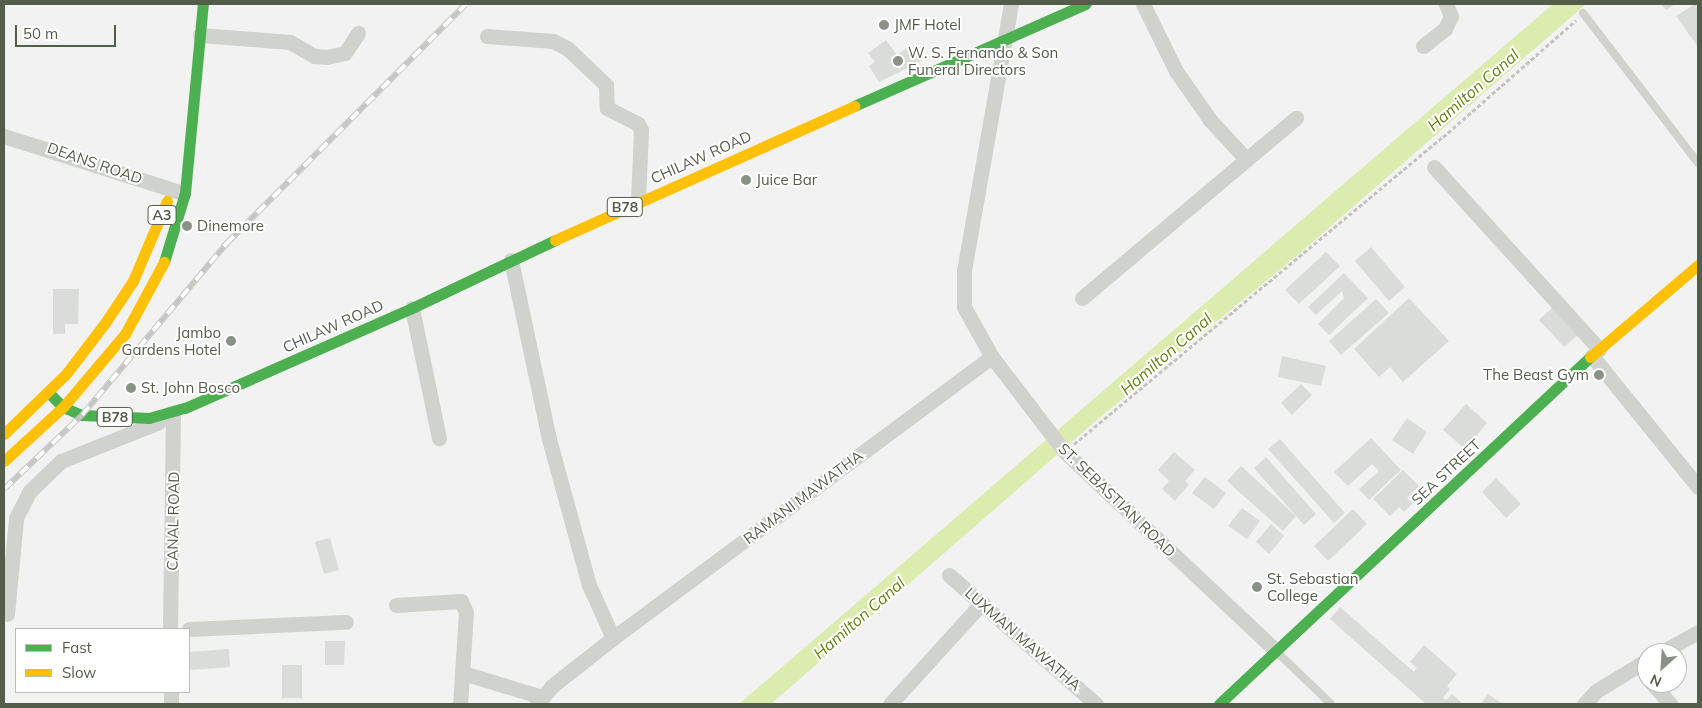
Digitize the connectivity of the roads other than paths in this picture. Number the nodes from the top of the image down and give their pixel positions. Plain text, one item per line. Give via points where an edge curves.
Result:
1 (203, 4) edge
2 (1011, 4) edge
3 (1084, 4) edge
4 (1143, 4) edge
5 (1446, 4) edge
6 (1583, 13) road end
7 (358, 33) dead end
8 (200, 35) junction
9 (488, 36) dead end
10 (1004, 39) junction
11 (1423, 46) dead end
12 (181, 99) dead end
13 (1296, 118) dead end
14 (4, 136) edge
15 (1246, 159) junction
16 (1698, 163) edge
17 (1434, 167) dead end
18 (178, 191) junction
19 (638, 201) junction
20 (510, 260) junction
21 (1698, 265) edge
22 (1082, 298) dead end
23 (412, 308) junction
24 (1596, 353) junction
25 (992, 356) junction
26 (66, 374) junction
27 (84, 392) junction
28 (48, 393) junction
29 (113, 405) dead end
30 (63, 407) junction
31 (170, 413) junction
32 (4, 434) edge
33 (439, 438) dead end
34 (4, 461) edge
35 (1698, 487) edge
36 (949, 574) dead end
37 (982, 603) junction
38 (396, 604) dead end
39 (7, 614) dead end
40 (346, 622) dead end
41 (170, 628) edge
42 (190, 629) edge
43 (1698, 632) edge
44 (614, 638) junction
45 (1678, 643) edge
46 (1276, 651) junction
47 (1637, 670) edge
48 (463, 673) junction
49 (1661, 693) edge
50 (539, 701) edge
51 (460, 704) edge
52 (890, 704) edge
53 (1096, 704) edge
54 (1219, 704) edge
55 (1331, 704) edge
56 (1584, 704) edge
57 (1670, 704) edge

1 - 8 main road, A3
2 - 10 street, ST. SEBASTIAN ROAD
3 - 10 main road, CHILAW ROAD / B78
4 - 15 street via 1176,71 1210,120
5 - 11 street via 1451,16 1445,29
6 - 16 lane
7 - 8 street via 345,53 327,57 314,56 290,42
8 - 18 main road, A3
9 - 19 street via 553,41 567,48 606,85 607,108 638,124 641,130
10 - 19 main road, CHILAW ROAD / B78
10 - 25 street, ST. SEBASTIAN ROAD via 964,270 964,307
12 - 18 main road, A3
13 - 15 street
14 - 18 street, DEANS ROAD
15 - 22 street
17 - 24 street
18 - 26 main road, A3 via 133,281
18 - 27 main road, A3 via 170,250 152,290
19 - 20 main road, CHILAW ROAD / B78
20 - 23 main road, CHILAW ROAD / B78
20 - 44 street via 549,439 589,585
21 - 24 main road, SEA STREET
23 - 31 main road, CHILAW ROAD / B78
23 - 33 street
24 - 35 street
24 - 46 main road, SEA STREET
25 - 44 street, RAMANI MAWATHA
25 - 46 street, ST. SEBASTIAN ROAD via 1065,452
26 - 27 main road
26 - 28 main road, A3
27 - 30 main road, A3
28 - 30 main road
28 - 32 main road, A3
29 - 31 main road, B78
30 - 31 main road, CHILAW ROAD / B78 via 82,415 149,418
30 - 34 main road, A3
31 - 39 street via 159,422 62,461 30,491 16,518
31 - 41 street, CANAL ROAD
36 - 37 street, LUXMAN MAWATHA
37 - 52 street
37 - 53 street, LUXMAN MAWATHA
38 - 48 street via 461,602 466,612
40 - 42 street
43 - 45 street
44 - 50 street, RAMANI MAWATHA
46 - 54 main road, SEA STREET
46 - 55 lane
47 - 56 street via 1596,690
48 - 50 street
48 - 51 street
49 - 57 street

